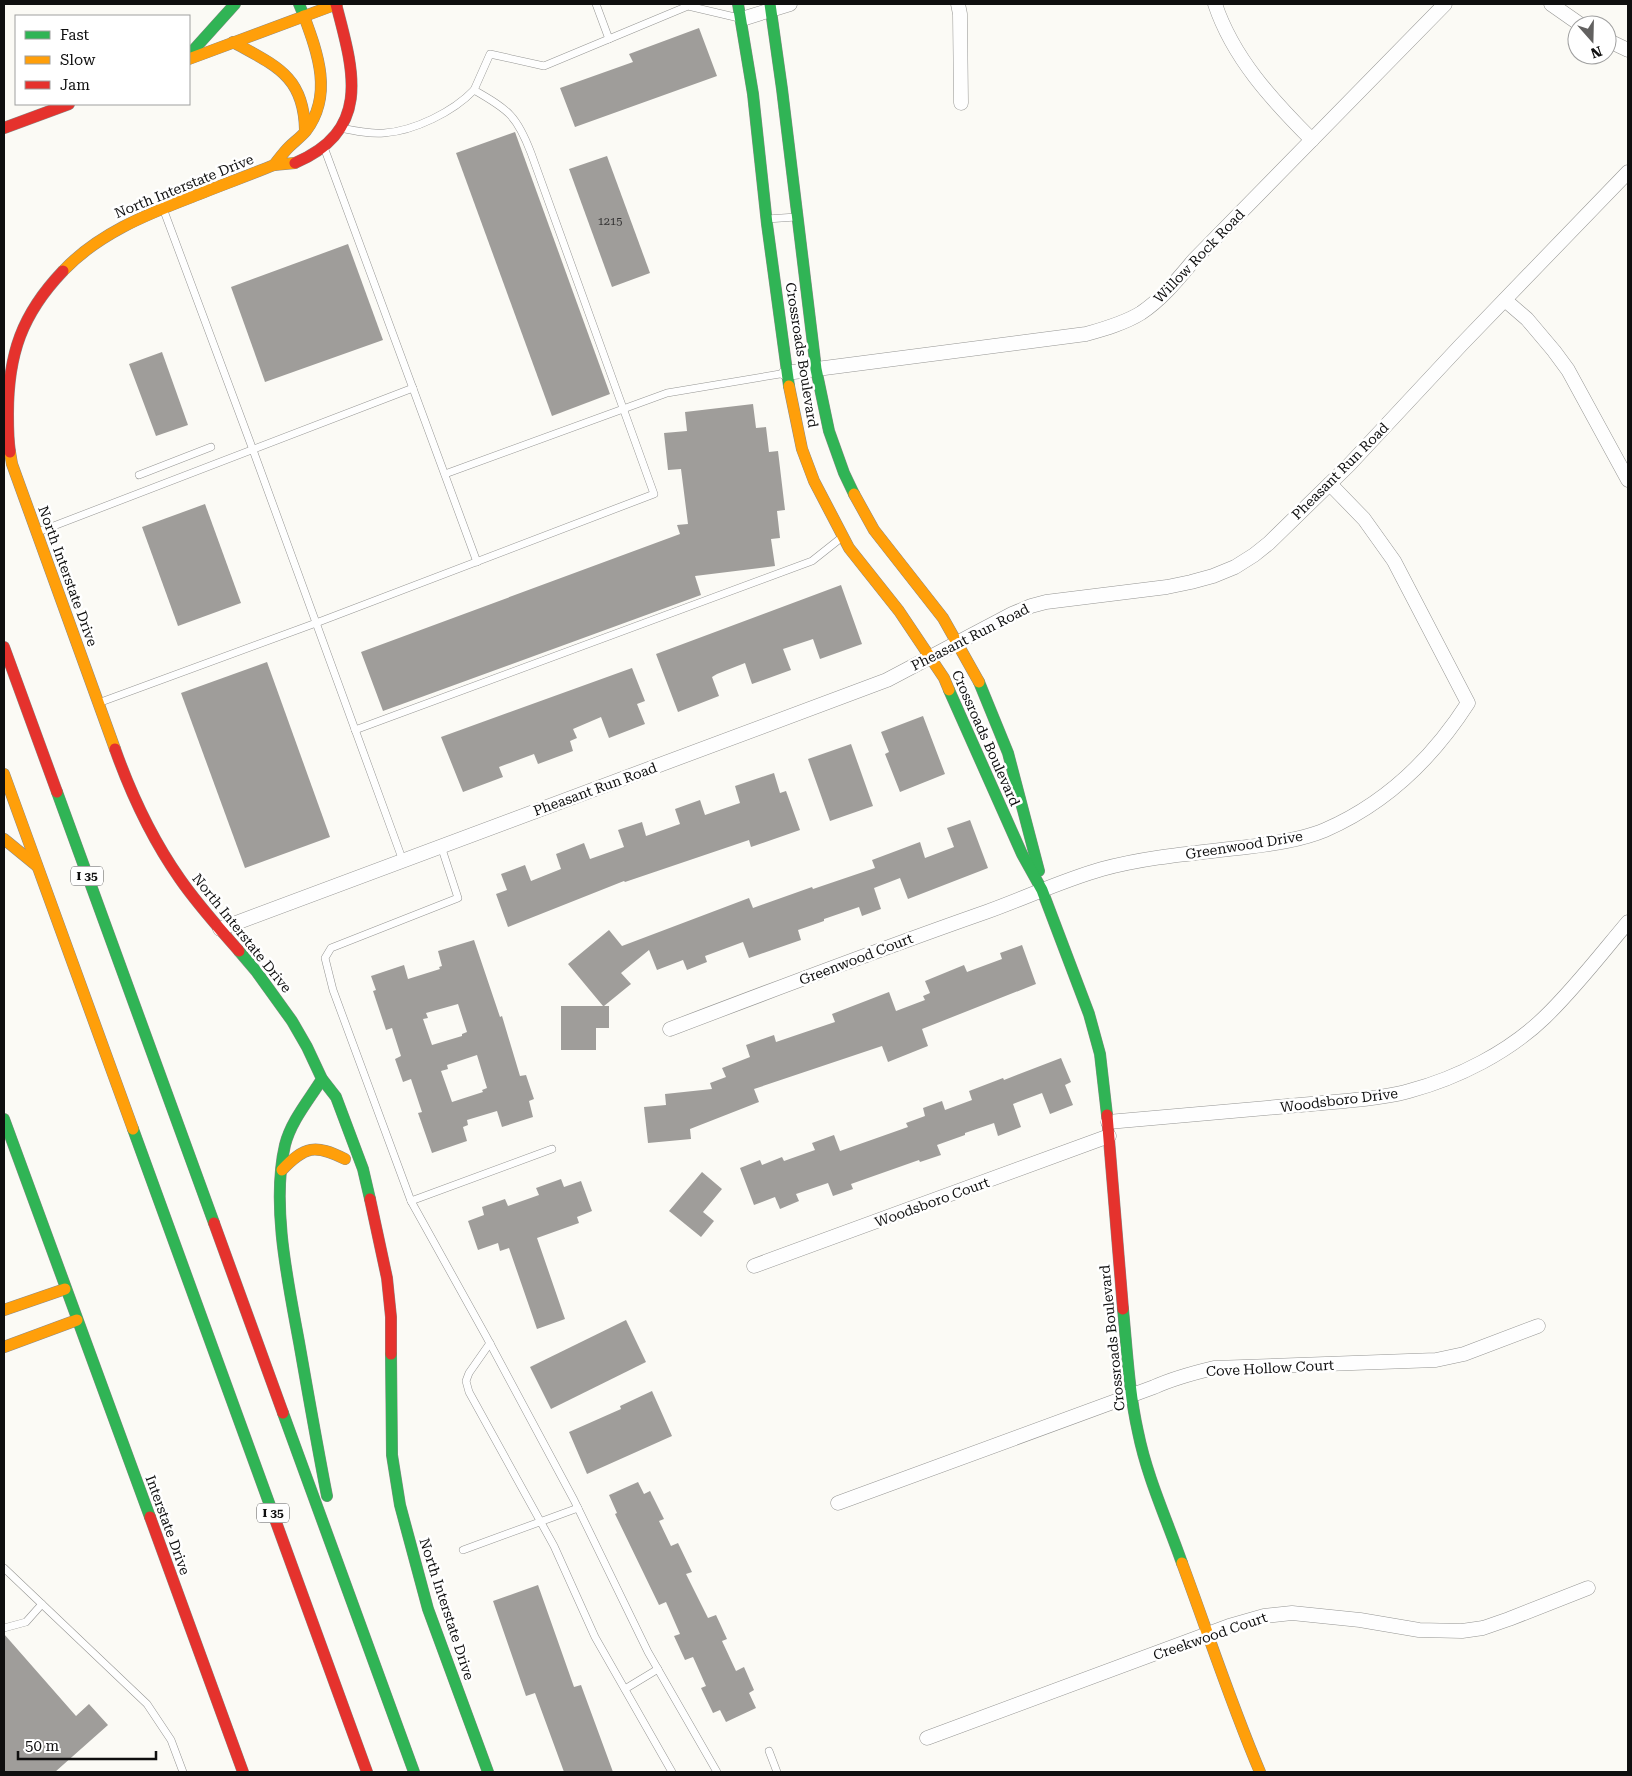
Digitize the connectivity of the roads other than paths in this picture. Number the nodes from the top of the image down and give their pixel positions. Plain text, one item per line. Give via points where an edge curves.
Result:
1 (234, 4) edge
2 (299, 4) edge
3 (337, 4) edge
4 (596, 4) edge
5 (738, 4) edge
6 (790, 4) edge
7 (958, 4) edge
8 (1215, 4) edge
9 (1446, 4) edge
10 (1551, 4) edge
11 (688, 5) edge
12 (771, 7) edge
13 (1567, 15) edge
14 (304, 16) junction
15 (742, 18) junction
16 (609, 39) junction
17 (233, 42) junction
18 (190, 56) edge
19 (190, 57) edge
20 (474, 90) junction
21 (961, 103) dead end
22 (66, 105) edge
23 (4, 128) edge
24 (340, 128) junction
25 (305, 132) junction
26 (1312, 140) junction
27 (324, 147) junction
28 (274, 165) junction
29 (1628, 172) edge
30 (163, 208) junction
31 (798, 217) junction
32 (767, 219) junction
33 (1505, 300) junction
34 (816, 369) junction
35 (786, 373) junction
36 (413, 388) junction
37 (624, 407) junction
38 (210, 447) dead end
39 (253, 450) junction
40 (444, 474) junction
41 (139, 475) dead end
42 (1628, 480) edge
43 (1330, 484) junction
44 (36, 533) junction
45 (843, 537) junction
46 (477, 562) junction
47 (316, 624) junction
48 (957, 642) junction
49 (4, 647) edge
50 (930, 657) junction
51 (98, 703) junction
52 (355, 730) junction
53 (4, 774) edge
54 (4, 839) edge
55 (442, 846) junction
56 (403, 861) junction
57 (38, 867) junction
58 (1042, 890) junction
59 (1628, 922) edge
60 (220, 929) junction
61 (670, 1029) dead end
62 (322, 1079) junction
63 (324, 1102) dead end
64 (4, 1119) edge
65 (1109, 1129) junction
66 (339, 1143) dead end
67 (552, 1149) dead end
68 (282, 1170) junction
69 (355, 1185) dead end
70 (411, 1201) junction
71 (379, 1242) junction
72 (754, 1266) dead end
73 (65, 1289) junction
74 (4, 1310) edge
75 (77, 1320) junction
76 (1538, 1326) dead end
77 (490, 1343) junction
78 (4, 1347) edge
79 (1132, 1394) junction
80 (838, 1503) dead end
81 (578, 1508) junction
82 (540, 1522) junction
83 (462, 1550) dead end
84 (339, 1566) junction
85 (4, 1568) edge
86 (1588, 1588) dead end
87 (42, 1604) junction
88 (4, 1628) edge
89 (1208, 1634) junction
90 (658, 1669) junction
91 (625, 1688) junction
92 (927, 1738) dead end
93 (769, 1751) dead end
94 (182, 1772) edge
95 (243, 1772) edge
96 (367, 1772) edge
97 (414, 1772) edge
98 (488, 1772) edge
99 (672, 1772) edge
100 (716, 1772) edge
101 (777, 1772) edge
102 (1260, 1772) edge

1 - 18 main road
2 - 14 main road, North Interstate Drive
3 - 14 main road
3 - 24 main road, North Interstate Drive via 352,74 350,105
4 - 16 lane
5 - 15 main road, Crossroads Boulevard
6 - 12 street
7 - 21 street
8 - 26 street via 1251,72 1268,95
9 - 26 street, Willow Rock Road
10 - 13 street
11 - 15 lane
11 - 16 lane
12 - 15 street
12 - 31 main road, Crossroads Boulevard
14 - 17 main road
14 - 25 main road, North Interstate Drive via 319,58 322,81 318,106
15 - 32 main road, Crossroads Boulevard
16 - 20 lane via 544,66 490,54
17 - 19 main road
17 - 25 main road via 289,77 304,104
20 - 24 lane via 464,101 440,116 398,130 383,133
20 - 37 lane via 511,114 525,137
22 - 23 main road
24 - 27 main road, North Interstate Drive
25 - 28 main road, North Interstate Drive
26 - 34 street, Willow Rock Road via 1166,292 1140,313 1122,322 1086,334
27 - 28 main road, North Interstate Drive via 294,163
27 - 36 lane
28 - 30 main road, North Interstate Drive
29 - 33 street, Pheasant Run Road
30 - 39 lane
30 - 44 main road, North Interstate Drive via 113,231 77,256 46,290 19,339 8,386 8,440 12,464
31 - 32 lane
31 - 34 main road, Crossroads Boulevard
32 - 35 main road, Crossroads Boulevard
33 - 42 street via 1526,319 1568,370
33 - 43 street, Pheasant Run Road
34 - 35 street, Willow Rock Road
34 - 48 main road, Crossroads Boulevard via 835,452 863,512 944,618
35 - 37 lane via 667,393
35 - 45 main road, Crossroads Boulevard via 802,449 814,482
36 - 39 lane
36 - 40 lane
37 - 40 lane
37 - 46 lane via 654,494
38 - 41 lane
39 - 44 lane
39 - 47 lane
40 - 46 lane
43 - 48 street, Pheasant Run Road via 1269,543 1235,567 1214,576 1166,587 1031,606
43 - 58 street, Greenwood Drive via 1364,519 1394,562 1468,703 1450,732 1400,784 1362,811 1323,831 1262,845 1150,858 1078,876
44 - 51 main road, North Interstate Drive
45 - 50 main road, Crossroads Boulevard
45 - 52 lane via 812,561
46 - 47 lane
47 - 51 lane
47 - 52 lane
48 - 50 street, Pheasant Run Road
48 - 58 main road, Crossroads Boulevard via 978,680 1008,753
49 - 84 main road, I 35
50 - 55 street, Pheasant Run Road via 887,680
50 - 58 main road, Crossroads Boulevard via 944,678 1018,845
51 - 60 main road, North Interstate Drive via 142,815 180,879
52 - 56 lane
53 - 57 main road, I 35
54 - 57 main road
55 - 56 street, Pheasant Run Road
55 - 70 lane via 458,898 331,948 325,958 333,990
56 - 60 street, Pheasant Run Road
57 - 96 main road, I 35
58 - 61 street, Greenwood Court
58 - 65 main road, Crossroads Boulevard via 1095,1034
59 - 65 street, Woodsboro Drive via 1544,1018 1510,1045 1432,1084 1401,1093 1345,1102
60 - 62 main road, North Interstate Drive via 276,998
62 - 63 main road, North Interstate Drive
62 - 68 main road via 289,1133
62 - 71 main road, North Interstate Drive via 336,1097 363,1169
64 - 73 main road
65 - 72 street, Woodsboro Court
65 - 79 main road, Crossroads Boulevard
66 - 68 main road via 347,1164 328,1150 309,1149 299,1153
67 - 70 lane
68 - 84 main road via 284,1245 291,1297
69 - 71 main road, North Interstate Drive
70 - 77 lane
71 - 98 main road, North Interstate Drive via 391,1317 392,1455 400,1505 428,1609
73 - 74 main road
73 - 75 main road, Interstate Drive
75 - 78 main road
75 - 95 main road, Interstate Drive
76 - 79 street, Cove Hollow Court via 1464,1354 1436,1360 1214,1368 1174,1378
77 - 81 lane
77 - 82 lane via 468,1373 469,1392
79 - 80 street, Cove Hollow Court
79 - 89 main road, Crossroads Boulevard via 1138,1432 1152,1480
81 - 82 lane
81 - 90 lane
82 - 83 lane
82 - 91 lane via 595,1636
84 - 97 main road, I 35
85 - 87 lane
86 - 89 street, Creekwood Court via 1483,1628 1462,1631 1419,1630 1292,1613 1256,1618
87 - 88 lane via 26,1622
87 - 94 lane via 147,1704 171,1740
89 - 92 street, Creekwood Court
89 - 102 main road, Crossroads Boulevard via 1239,1724
90 - 91 lane
90 - 100 lane
91 - 99 lane
93 - 101 lane

